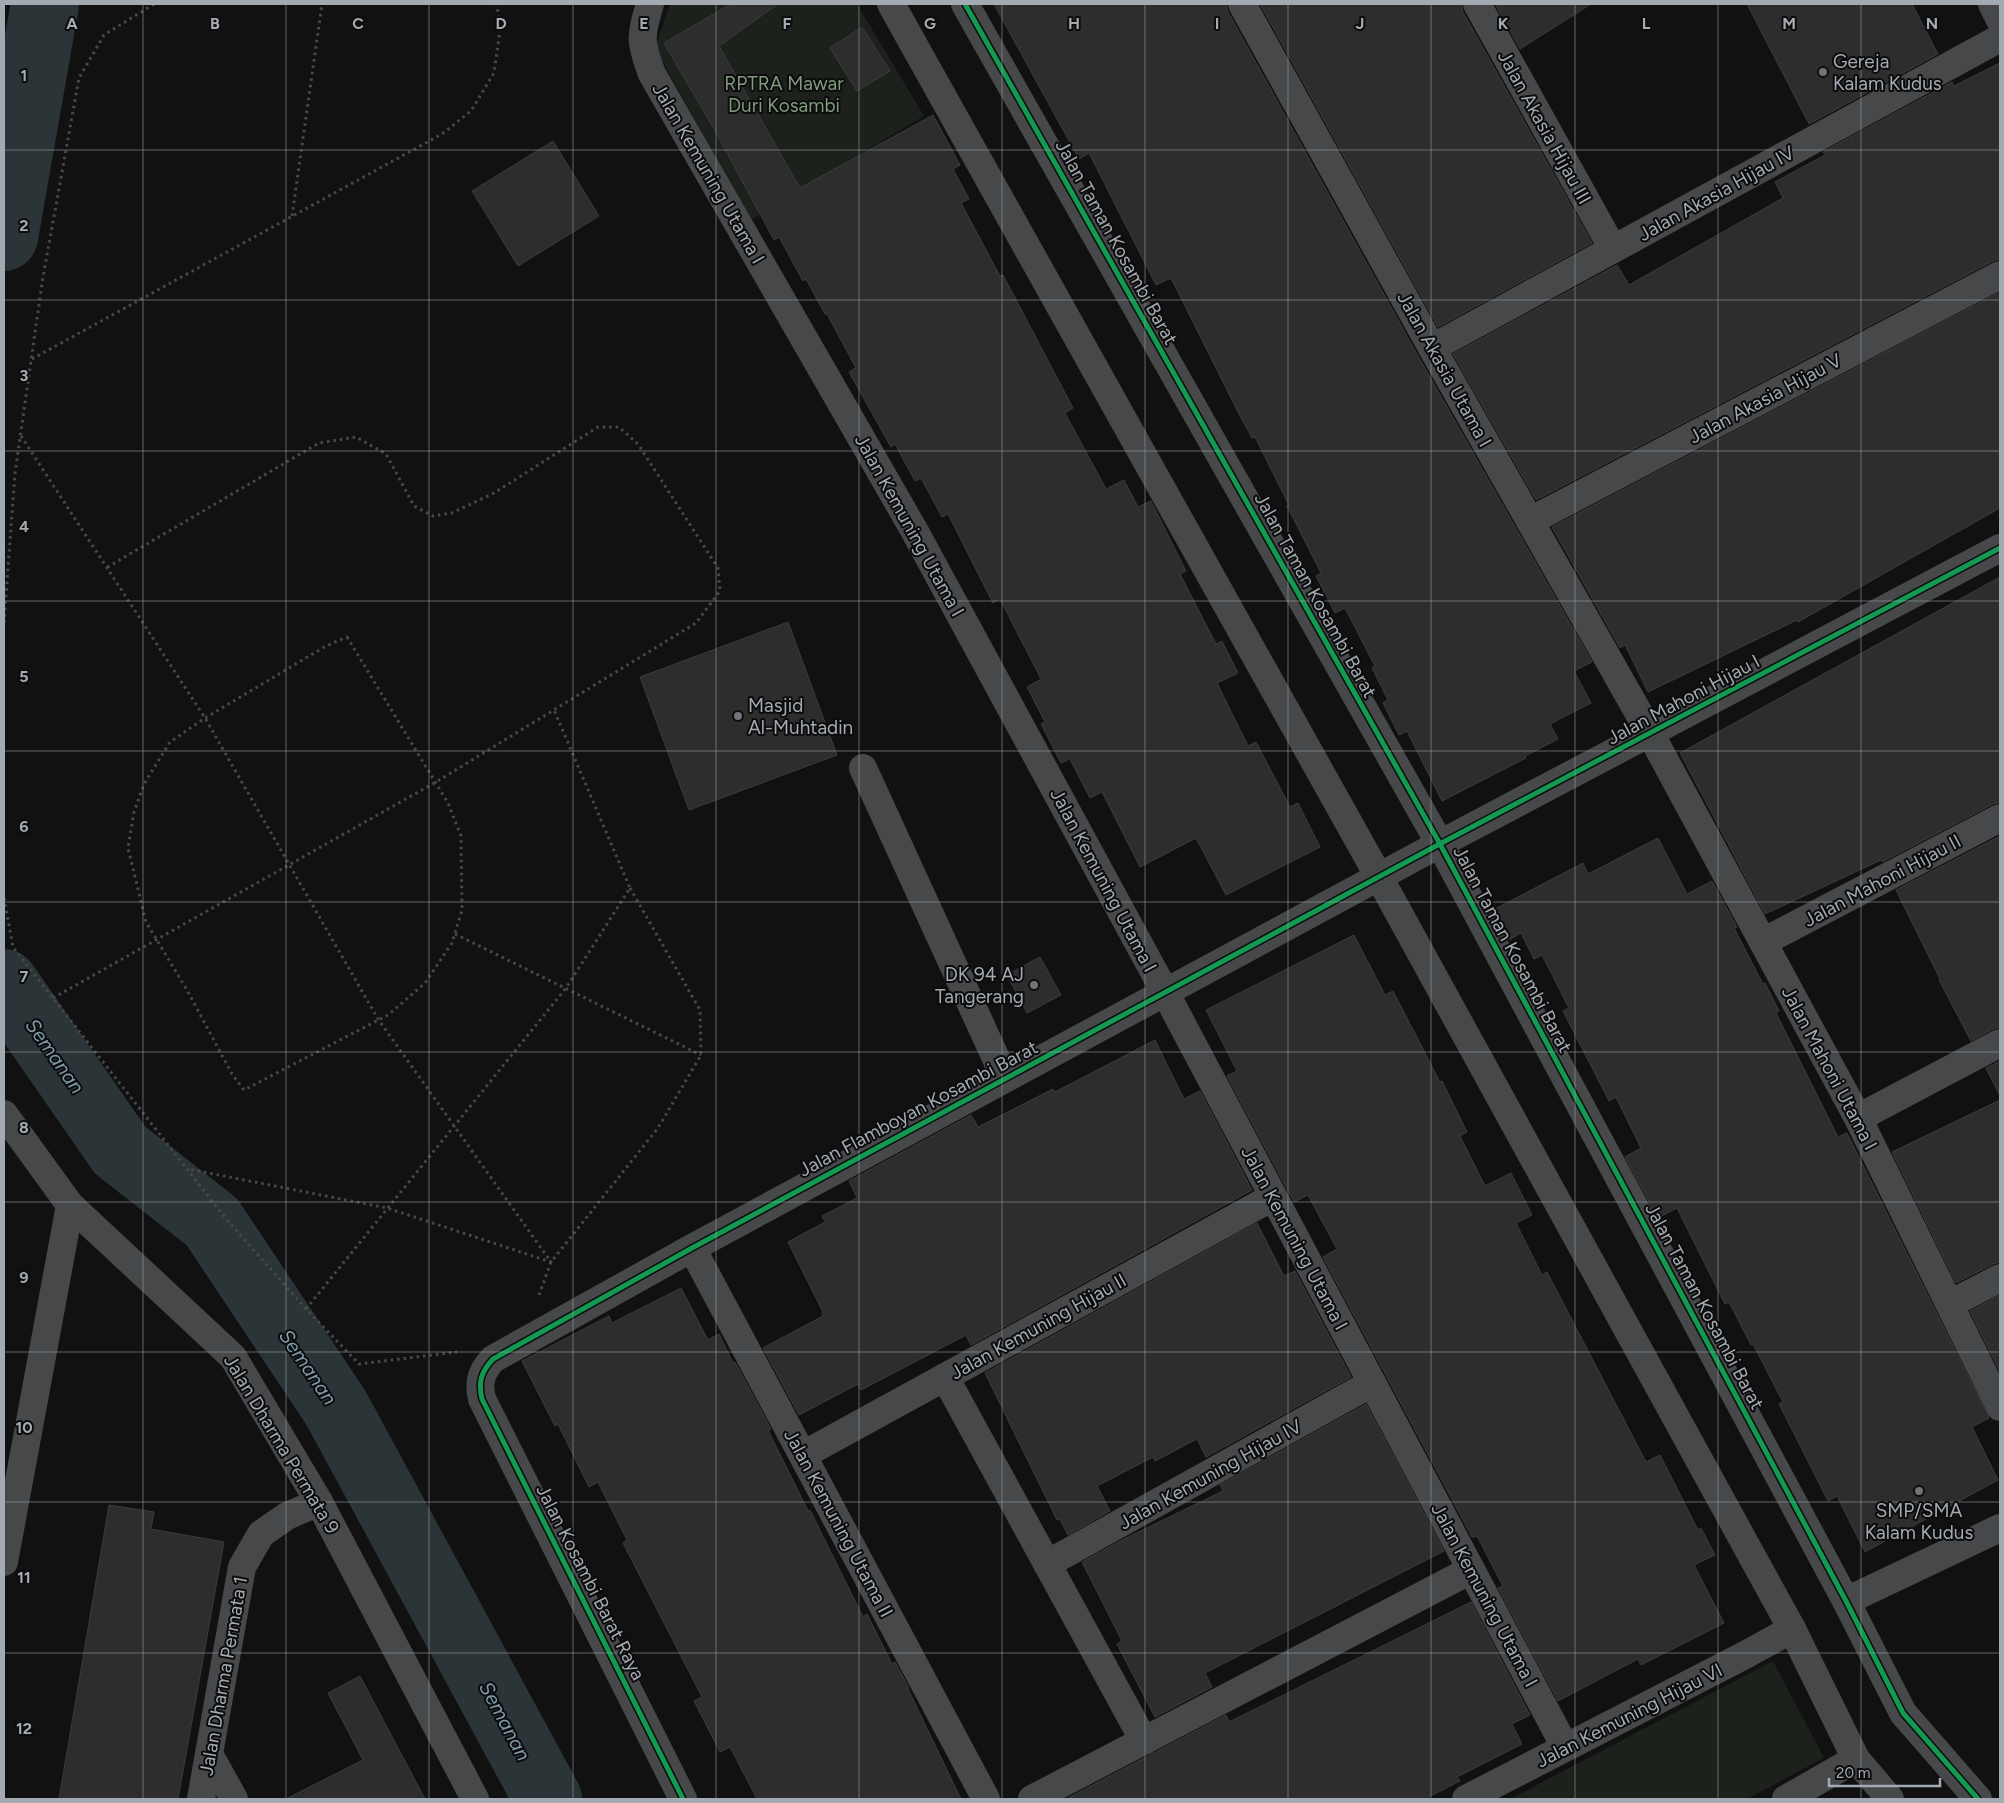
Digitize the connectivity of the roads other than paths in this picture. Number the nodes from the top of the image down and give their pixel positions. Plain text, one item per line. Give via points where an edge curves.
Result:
1 (650, 4) edge
2 (891, 4) edge
3 (965, 4) edge
4 (1242, 4) edge
5 (1477, 4) edge
6 (1992, 4) edge
7 (2000, 20) edge
8 (2000, 38) edge
9 (1613, 249) junction
10 (2000, 275) edge
11 (1432, 348) junction
12 (1530, 521) junction
13 (2000, 548) edge
14 (1650, 734) junction
15 (863, 768) dead end
16 (2000, 818) edge
17 (1437, 846) junction
18 (1382, 876) junction
19 (1763, 942) junction
20 (1165, 992) junction
21 (2000, 1043) edge
22 (1005, 1078) junction
23 (4, 1114) edge
24 (1858, 1118) junction
25 (1273, 1198) junction
26 (70, 1205) junction
27 (692, 1248) junction
28 (2000, 1278) edge
29 (1950, 1304) junction
30 (480, 1376) joint
31 (945, 1377) junction
32 (1372, 1383) junction
33 (2000, 1407) edge
34 (802, 1456) junction
35 (319, 1502) junction
36 (2000, 1528) edge
37 (4, 1562) edge
38 (1047, 1564) junction
39 (1471, 1570) junction
40 (1846, 1601) junction
41 (1792, 1629) junction
42 (1144, 1740) junction
43 (1565, 1747) junction
44 (209, 1754) junction
45 (1856, 1759) junction
46 (201, 1799) edge
47 (234, 1799) edge
48 (475, 1799) edge
49 (683, 1799) edge
50 (986, 1799) edge
51 (1032, 1799) edge
52 (1466, 1799) edge
53 (1786, 1799) edge
54 (1890, 1799) edge
55 (1978, 1799) edge

1 - 20 street, Jalan Kemuning Utama I via 642,29 642,48 652,74 914,530
2 - 18 street
3 - 17 street, Jalan Taman Kosambi Barat
4 - 11 street, Jalan Akasia Utama I
5 - 9 street, Jalan Akasia Hijau III
6 - 7 street
8 - 9 street, Jalan Akasia Hijau IV
9 - 11 street, Jalan Akasia Hijau IV
10 - 12 street, Jalan Akasia Hijau V
11 - 12 street, Jalan Akasia Utama I
12 - 14 street, Jalan Akasia Utama I
13 - 14 street, Jalan Mahoni Hijau I
14 - 17 street, Jalan Mahoni Hijau I
14 - 19 street, Jalan Mahoni Utama I
15 - 22 street
16 - 19 street, Jalan Mahoni Hijau II
17 - 18 street, Jalan Mahoni Hijau I
17 - 40 street, Jalan Taman Kosambi Barat
18 - 20 street, Jalan Flamboyan Kosambi Barat
18 - 41 street
19 - 24 street, Jalan Mahoni Utama I
20 - 22 street, Jalan Flamboyan Kosambi Barat
20 - 25 street, Jalan Kemuning Utama I
21 - 24 street
22 - 27 street, Jalan Flamboyan Kosambi Barat
23 - 26 street, Jalan Dharma Permata 9
24 - 29 street, Jalan Mahoni Utama I
25 - 31 street, Jalan Kemuning Hijau II
25 - 32 street, Jalan Kemuning Utama I
26 - 35 street, Jalan Dharma Permata 9 via 233,1357
26 - 37 street
27 - 30 street, Jalan Flamboyan Kosambi Barat via 493,1359
27 - 34 street, Jalan Kemuning Utama II
28 - 29 street
29 - 33 street, Jalan Mahoni Utama I
30 - 49 street, Jalan Kosambi Barat Raya via 482,1399
31 - 34 street, Jalan Kemuning Hijau II
31 - 38 street
32 - 38 street, Jalan Kemuning Hijau IV
32 - 39 street, Jalan Kemuning Utama I
34 - 50 street, Jalan Kemuning Utama II
35 - 44 street, Jalan Dharma Permata 1 via 287,1516 261,1534 242,1567
35 - 48 street, Jalan Dharma Permata 9
36 - 40 street
38 - 42 street
39 - 42 street
39 - 43 street, Jalan Kemuning Utama I
40 - 55 street, Jalan Taman Kosambi Barat via 1903,1713
41 - 43 street, Jalan Kemuning Hijau VI
41 - 45 street
42 - 51 street
43 - 52 street, Jalan Kemuning Hijau VI
44 - 46 street, Jalan Dharma Permata 1
44 - 47 street
45 - 53 street
45 - 54 street

